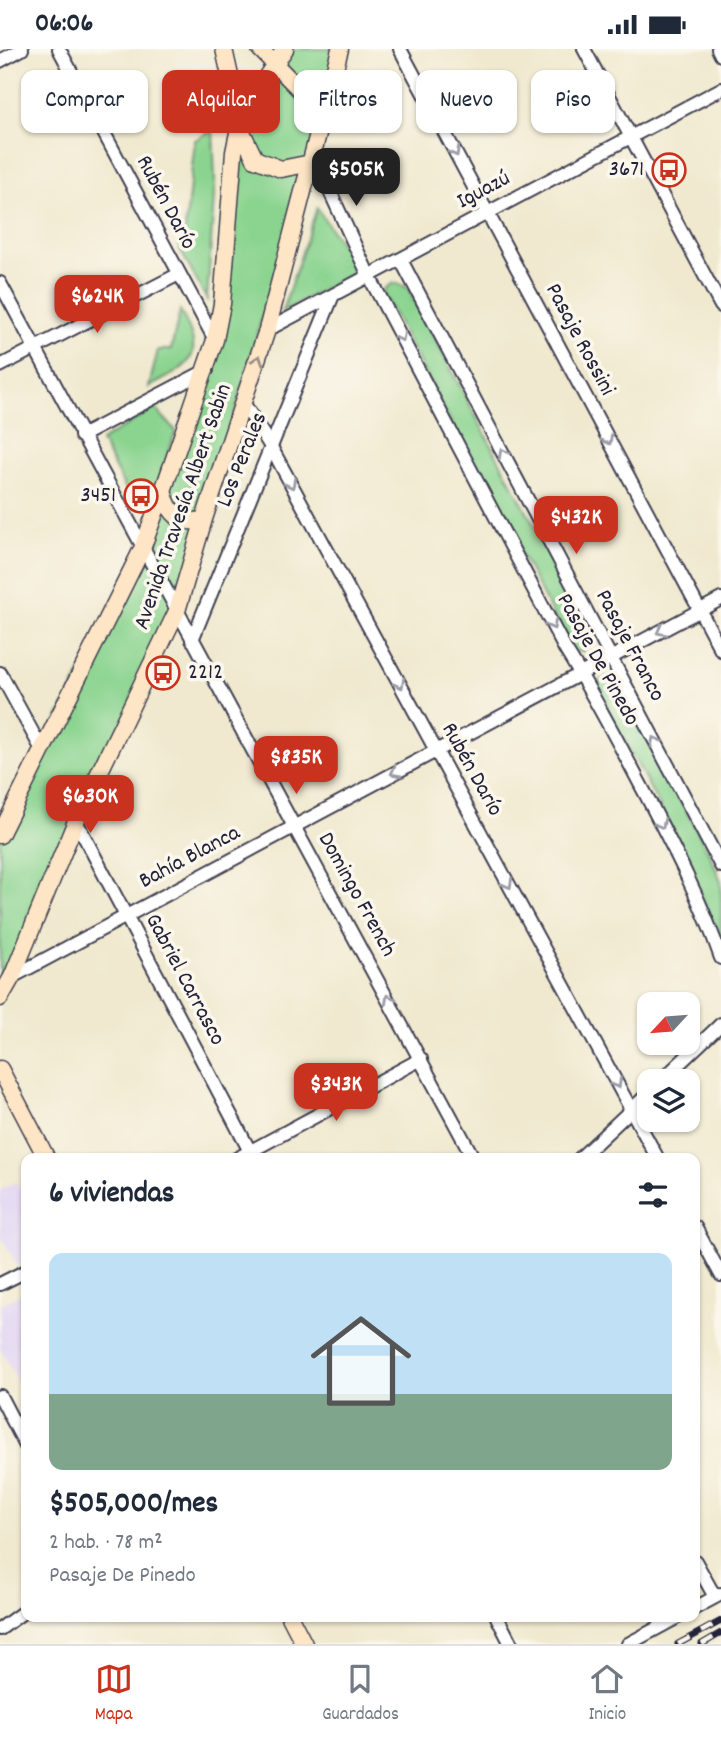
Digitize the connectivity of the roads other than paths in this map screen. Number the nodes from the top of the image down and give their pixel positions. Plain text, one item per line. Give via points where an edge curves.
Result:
1 (22, 49) edge
2 (59, 49) edge
3 (224, 49) edge
4 (260, 49) edge
5 (285, 49) edge
6 (340, 49) edge
7 (400, 49) edge
8 (584, 49) edge
9 (718, 49) edge
10 (721, 55) edge
11 (0, 61) edge
12 (275, 64) junction
13 (229, 70) edge
14 (271, 70) edge
15 (294, 84) edge
16 (721, 89) edge
17 (238, 133) edge
18 (243, 133) edge
19 (317, 133) edge
20 (317, 136) junction
21 (630, 137) junction
22 (312, 163) junction
23 (487, 213) junction
24 (401, 260) junction
25 (179, 274) junction
26 (369, 276) junction
27 (0, 283) edge
28 (333, 295) junction
29 (721, 306) edge
30 (267, 330) junction
31 (215, 340) junction
32 (35, 348) junction
33 (0, 366) edge
34 (206, 370) junction
35 (244, 404) junction
36 (81, 436) junction
37 (271, 447) junction
38 (163, 491) junction
39 (204, 519) junction
40 (142, 549) junction
41 (721, 599) edge
42 (699, 610) junction
43 (177, 611) junction
44 (192, 640) junction
45 (721, 650) edge
46 (611, 658) junction
47 (0, 674) edge
48 (581, 674) junction
49 (41, 748) junction
50 (436, 751) junction
51 (76, 821) junction
52 (294, 826) junction
53 (0, 835) edge
54 (721, 866) edge
55 (127, 915) junction
56 (721, 958) edge
57 (12, 977) junction
58 (0, 998) edge
59 (721, 1024) edge
60 (422, 1059) junction
61 (0, 1069) edge
62 (674, 1069) edge
63 (637, 1104) edge
64 (631, 1110) junction
65 (44, 1153) edge
66 (251, 1153) edge
67 (256, 1153) edge
68 (471, 1153) edge
69 (585, 1153) edge
70 (654, 1153) edge
71 (700, 1236) edge
72 (21, 1274) edge
73 (721, 1275) edge
74 (0, 1284) edge
75 (0, 1396) edge
76 (21, 1436) edge
77 (700, 1569) edge
78 (718, 1596) edge
79 (700, 1605) edge
80 (21, 1613) edge
81 (293, 1622) edge
82 (500, 1622) edge
83 (669, 1622) edge
84 (2, 1624) edge
85 (304, 1644) edge
86 (511, 1644) edge
87 (628, 1644) edge

1 - 11 street
2 - 25 street, Rubén Darío
3 - 13 main road
4 - 12 main road
5 - 12 main road, Avenida Travesía Albert Sabin
6 - 20 main road, Avenida Travesía Albert Sabin
7 -> 23 street, Pasaje Rossini
8 - 21 street
9 - 10 street
12 - 14 main road, Avenida Travesía Albert Sabin
12 - 15 main road
16 - 21 street, Iguazú
17 - 31 main road, Avenida Travesía Albert Sabin
18 - 22 main road via 255,159 281,169
19 - 20 main road
20 - 22 main road, Avenida Travesía Albert Sabin
21 - 23 street, Iguazú
21 - 29 street
22 - 26 street, Pasaje De Pinedo
22 - 30 main road, Avenida Travesía Albert Sabin
23 - 24 street, Iguazú
23 -> 42 street, Pasaje Rossini
24 - 26 street, Iguazú
46 -> 24 street, Pasaje Franco
25 - 31 street, Rubén Darío
25 - 32 street
26 - 28 street, Iguazú
26 -> 48 street, Pasaje De Pinedo
27 - 32 street, Domingo French
28 - 30 street, Iguazú
28 - 37 street, Los Perales
35 -> 30 main road, Avenida Travesía Albert Sabin
31 - 34 main road, Avenida Travesía Albert Sabin
32 - 33 street
32 - 36 street, Domingo French
34 - 36 street
34 - 38 main road, Avenida Travesía Albert Sabin
35 - 37 street, Rubén Darío
35 - 39 main road, Avenida Travesía Albert Sabin
36 - 40 street, Domingo French
37 - 44 street, Los Perales
37 -> 50 street, Rubén Darío
38 - 39 main road via 178,518 195,523
38 - 40 main road, Avenida Travesía Albert Sabin
39 - 43 main road, Avenida Travesía Albert Sabin
40 - 43 street, Domingo French
40 - 49 main road, Avenida Travesía Albert Sabin
41 - 42 street, Bahía Blanca
42 - 45 street, Pasaje Rossini
42 -> 46 street, Bahía Blanca
43 - 44 street, Domingo French
43 - 51 main road, Avenida Travesía Albert Sabin
44 - 52 street, Domingo French
46 - 48 street, Bahía Blanca
54 -> 46 street, Pasaje Franco
47 - 49 street
48 - 50 street, Bahía Blanca
48 -> 56 street, Pasaje De Pinedo via 692,885
49 - 53 main road, Avenida Travesía Albert Sabin
50 -> 52 street, Bahía Blanca
50 -> 64 street, Rubén Darío
51 - 55 street, Gabriel Carrasco
51 - 57 main road, Avenida Travesía Albert Sabin
52 - 55 street, Bahía Blanca
60 -> 52 street, Domingo French
55 - 57 street, Bahía Blanca
55 - 66 street, Gabriel Carrasco
57 - 58 main road, Avenida Travesía Albert Sabin
59 - 62 street
60 - 67 street
60 - 68 street, Domingo French
61 - 65 main road
63 - 64 street
64 - 69 street
64 - 70 street, Rubén Darío
71 - 73 street
72 - 74 street
75 - 76 street
77 - 78 street
78 - 79 street
80 - 84 street
81 - 85 main road
82 - 86 street
83 - 87 street

